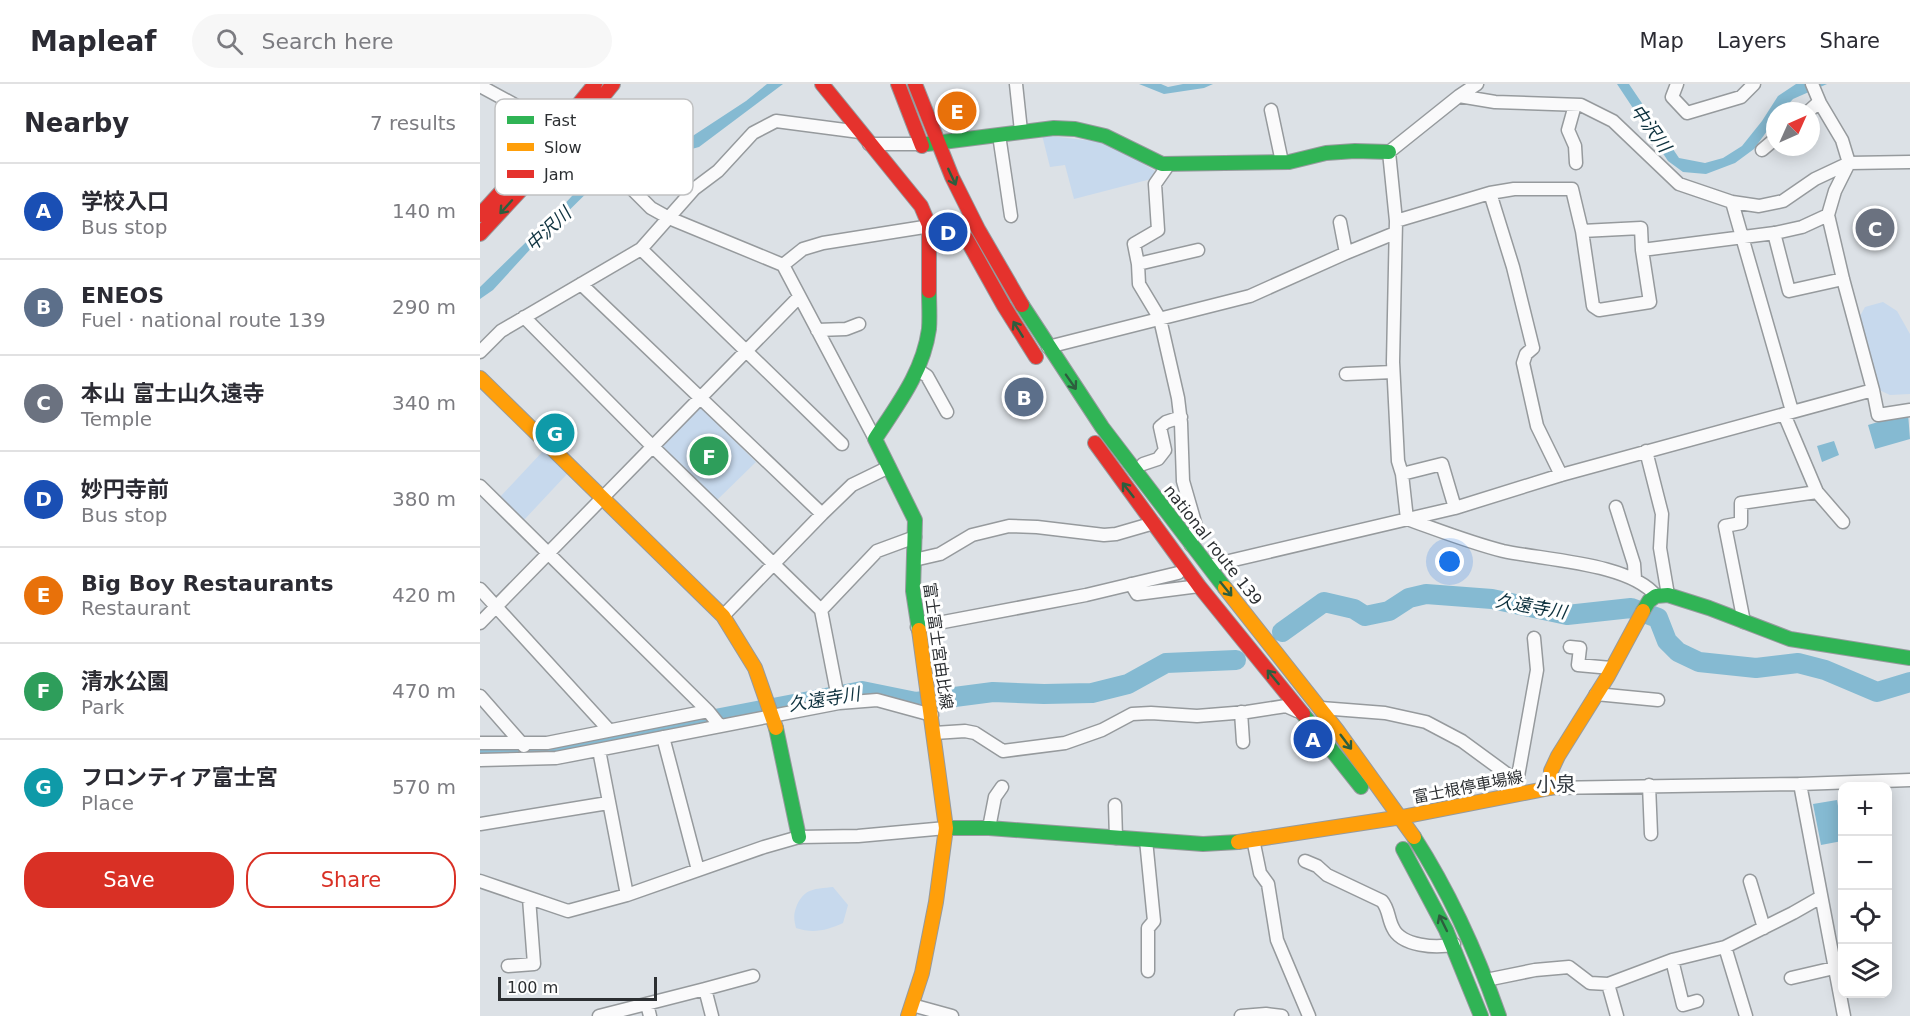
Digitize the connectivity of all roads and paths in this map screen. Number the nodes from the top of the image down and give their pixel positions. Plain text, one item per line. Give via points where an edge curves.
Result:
1 (577, 84) edge
2 (595, 84) edge
3 (822, 84) edge
4 (898, 84) edge
5 (915, 84) edge
6 (1016, 84) edge
7 (1478, 84) edge
8 (1677, 84) edge
9 (1754, 84) edge
10 (613, 85) edge
11 (480, 86) edge
12 (1816, 93) edge
13 (585, 96) junction
14 (1459, 96) junction
15 (504, 99) edge
16 (583, 99) edge
17 (598, 99) edge
18 (1575, 105) junction
19 (1271, 110) dead end
20 (1021, 131) junction
21 (860, 132) junction
22 (999, 135) junction
23 (869, 144) junction
24 (937, 144) junction
25 (1766, 147) edge
26 (923, 149) junction
27 (1762, 150) dead end
28 (1389, 152) junction
29 (1282, 162) junction
30 (1910, 162) edge
31 (1576, 163) dead end
32 (1849, 163) junction
33 (1169, 164) junction
34 (693, 190) edge
35 (1490, 193) junction
36 (497, 195) edge
37 (512, 195) edge
38 (638, 195) edge
39 (689, 195) edge
40 (1732, 202) junction
41 (483, 208) edge
42 (1828, 215) junction
43 (1011, 216) dead end
44 (669, 218) junction
45 (1340, 222) dead end
46 (930, 225) junction
47 (960, 227) dead end
48 (1395, 227) junction
49 (1582, 231) junction
50 (1774, 233) junction
51 (480, 234) edge
52 (1741, 237) junction
53 (641, 249) junction
54 (1198, 250) dead end
55 (1642, 250) junction
56 (1346, 253) junction
57 (1138, 264) junction
58 (783, 265) junction
59 (1843, 279) junction
60 (581, 284) junction
61 (800, 297) junction
62 (524, 317) junction
63 (1160, 319) junction
64 (859, 324) dead end
65 (817, 330) junction
66 (1047, 347) junction
67 (480, 352) edge
68 (747, 352) junction
69 (1043, 368) dead end
70 (918, 370) junction
71 (1394, 372) junction
72 (1346, 374) dead end
73 (480, 378) edge
74 (1873, 390) junction
75 (699, 398) junction
76 (1910, 410) edge
77 (947, 412) dead end
78 (1788, 412) junction
79 (1181, 417) junction
80 (1090, 436) dead end
81 (875, 439) junction
82 (842, 444) dead end
83 (652, 446) junction
84 (1646, 451) junction
85 (1143, 464) dead end
86 (889, 467) junction
87 (1402, 474) junction
88 (1561, 475) junction
89 (480, 486) edge
90 (1817, 492) junction
91 (602, 498) junction
92 (1616, 507) dead end
93 (1455, 508) junction
94 (822, 514) junction
95 (1407, 519) junction
96 (1842, 522) dead end
97 (1154, 523) junction
98 (915, 537) junction
99 (1191, 545) junction
100 (1284, 549) junction
101 (549, 554) junction
102 (914, 560) junction
103 (773, 564) junction
104 (1208, 566) junction
105 (1225, 570) dead end
106 (1178, 573) dead end
107 (1635, 579) junction
108 (1131, 584) junction
109 (1199, 586) junction
110 (480, 589) edge
111 (1657, 597) junction
112 (497, 606) junction
113 (821, 610) junction
114 (723, 616) junction
115 (1744, 622) junction
116 (480, 623) edge
117 (917, 627) junction
118 (1534, 638) dead end
119 (1570, 647) dead end
120 (1910, 658) edge
121 (1611, 669) junction
122 (1596, 694) junction
123 (480, 696) edge
124 (838, 697) junction
125 (1658, 700) dead end
126 (1321, 708) junction
127 (772, 711) junction
128 (931, 711) junction
129 (1241, 712) junction
130 (1303, 714) junction
131 (713, 718) junction
132 (609, 730) junction
133 (934, 733) junction
134 (663, 737) junction
135 (1243, 742) dead end
136 (480, 743) edge
137 (599, 750) junction
138 (525, 751) junction
139 (480, 760) edge
140 (1910, 780) edge
141 (1800, 784) junction
142 (1649, 785) junction
143 (1002, 787) dead end
144 (1550, 788) junction
145 (1515, 794) junction
146 (608, 803) junction
147 (1115, 805) dead end
148 (1402, 817) junction
149 (1386, 819) junction
150 (480, 824) edge
151 (946, 828) junction
152 (988, 828) junction
153 (1651, 834) dead end
154 (798, 837) junction
155 (1116, 838) junction
156 (1146, 840) junction
157 (1253, 840) junction
158 (1305, 861) dead end
159 (698, 870) junction
160 (480, 881) edge
161 (1750, 881) dead end
162 (627, 895) junction
163 (1821, 897) junction
164 (529, 898) junction
165 (1764, 928) junction
166 (1454, 944) junction
167 (1725, 947) junction
168 (1672, 960) junction
169 (508, 966) dead end
170 (1834, 968) junction
171 (1148, 971) dead end
172 (753, 976) dead end
173 (1791, 978) dead end
174 (1486, 980) junction
175 (1608, 984) junction
176 (705, 989) junction
177 (1696, 1001) dead end
178 (648, 1010) edge
179 (910, 1010) edge
180 (599, 1016) edge
181 (712, 1016) edge
182 (952, 1016) edge
183 (1240, 1016) edge
184 (1282, 1016) edge
185 (1309, 1016) edge
186 (1481, 1016) edge
187 (1499, 1016) edge
188 (1617, 1016) edge
189 (1746, 1016) edge
190 (1844, 1016) edge

1 - 13 street
2 - 13 main road
3 - 21 main road
4 - 26 main road
5 - 24 main road, national route 139
6 - 20 street
7 - 14 street
8 - 9 street via 1672,97 1687,113 1741,97
10 - 17 main road
11 - 15 street
12 - 32 street via 1842,140
13 - 16 main road
14 - 18 street via 1495,102
14 - 28 street
18 - 31 street via 1568,130 1575,146
18 - 40 street via 1613,121 1679,184
19 - 29 street
20 - 22 main road
20 - 33 main road via 1058,128 1096,132 1147,159
21 - 23 main road
21 - 34 street via 776,121 753,133 718,171
22 - 24 main road
22 - 43 street
23 - 26 street
23 - 46 main road via 921,206
24 - 26 main road
24 -> 66 main road, national route 139 via 977,227
25 - 27 street
28 - 29 main road via 1326,153
28 - 48 street
29 - 33 main road
30 - 32 street
32 - 40 street via 1815,179 1783,201 1759,206
32 - 42 street
33 - 57 street via 1155,184 1158,230 1134,244
35 - 48 street
35 - 49 street via 1572,189
35 - 88 street via 1533,348 1523,363 1537,426
36 - 41 main road
37 -> 51 main road
38 - 44 street
39 - 44 street
40 - 52 street
42 - 50 street via 1802,227
42 - 59 street
44 - 53 street
44 - 58 street
45 - 56 street
46 - 58 street via 823,243 803,249
46 - 70 main road via 928,328
69 -> 47 main road
48 - 56 street
48 - 71 street
49 - 55 street via 1641,228
49 - 55 street via 1593,306 1599,310 1650,302
50 - 52 street
50 - 59 street via 1789,291
52 - 55 street
52 - 78 street
53 - 60 street
53 - 68 street
54 - 57 street
56 - 63 street via 1250,296
57 - 63 street via 1139,284
58 - 61 street
59 - 74 street
60 - 62 street
60 - 75 street
61 - 65 street
61 - 68 street
62 - 67 street via 501,331
62 - 83 street
63 - 66 street
63 - 79 street
64 - 65 street via 846,329
65 - 81 street
66 -> 99 main road, national route 139
68 - 75 street
68 - 82 street
70 - 77 street via 927,376
70 - 81 main road
71 - 72 street
71 - 87 street
73 - 91 main road
74 - 76 street via 1878,415
74 - 78 street
75 - 83 street
75 - 94 street
78 - 84 street
78 - 90 street
79 - 85 street via 1160,427 1165,450 1158,459
79 - 99 street via 1183,481 1196,526
97 -> 80 main road, national route 139
81 - 86 main road, 富士富士宮由比線
83 - 91 street
83 - 103 street
84 - 88 street
84 - 111 street via 1662,514
86 - 94 street via 852,486
86 - 98 main road, 富士富士宮由比線 via 915,520
87 - 93 street via 1442,464
87 - 95 street
88 - 93 street
89 - 101 street
90 - 96 street
90 - 115 street via 1741,503 1741,523 1725,526
91 - 101 street
91 - 114 main road
92 - 107 street
93 - 95 street
94 - 103 street
95 - 100 street
95 - 107 street via 1503,551 1584,565
97 - 102 street via 1104,535 1009,526 972,535 940,554
97 - 109 main road, national route 139
98 - 102 main road, 富士富士宮由比線
98 - 113 street via 877,551
99 - 104 main road, national route 139
100 - 104 street
100 - 105 street via 1280,557
101 - 112 street
101 - 131 street
102 - 117 main road, 富士富士宮由比線
103 - 113 street
103 - 114 street
104 -> 126 main road, national route 139
106 - 108 street
107 - 111 street
108 - 109 street via 1137,594
108 - 117 street
130 -> 109 main road, national route 139
110 - 112 street
111 - 115 main road
111 - 121 main road via 1629,633
112 - 116 street
112 - 132 street
113 - 124 street
114 - 127 main road via 744,646
115 - 120 main road via 1790,639
117 - 128 main road, 富士富士宮由比線
118 - 145 street via 1537,670
119 - 121 street via 1580,648 1578,665
121 - 122 main road
122 - 125 street
122 - 144 main road via 1558,756 1551,771
123 - 138 street
124 - 127 street
124 - 128 street
126 - 145 street via 1426,722 1462,741 1507,774
126 -> 148 main road, national route 139
127 - 131 street
127 - 154 main road
128 - 133 main road, 富士富士宮由比線
129 - 130 street via 1286,706
129 - 133 street via 1197,716 1132,714 1065,743 1003,751 965,730
129 - 135 street
130 - 149 main road, national route 139
131 - 132 street
131 - 134 street
132 - 138 street
133 - 151 main road, 富士富士宮由比線
134 - 137 street
134 - 159 street
136 - 138 street
137 - 138 street via 556,758
137 - 146 street
138 - 139 street
140 - 141 street
141 - 142 street
141 - 163 street
142 - 144 street
142 - 153 street
143 - 152 street via 995,796
144 - 145 main road, 富士根停車場線
145 - 148 main road, 富士根停車場線
146 - 150 street
146 - 162 street
147 - 155 street
148 - 149 main road, 富士根停車場線
148 - 174 main road, national route 139 via 1437,875
149 - 157 main road, 富士根停車場線
166 -> 149 main road, national route 139
151 - 152 main road, 富士根停車場線
151 - 154 street
151 - 179 main road, 富士富士宮由比線 via 922,973
152 - 155 main road, 富士根停車場線
154 - 159 street
155 - 156 main road, 富士根停車場線
156 - 157 main road, 富士根停車場線 via 1203,844
156 - 171 street via 1154,921 1148,928
157 - 185 street via 1260,873 1268,884 1276,940
158 - 166 street via 1382,901 1396,934 1430,945
159 - 162 street
160 - 164 street
161 - 165 street
162 - 164 street via 568,911
163 - 165 street
163 - 170 street
164 - 169 street via 534,964
165 - 167 street
166 - 186 main road, national route 139
167 - 168 street
167 - 189 street
168 - 175 street
168 - 177 street via 1683,1005
170 - 173 street
170 - 190 street
172 - 176 street
174 - 175 street via 1569,967 1590,983
174 - 187 main road, national route 139
175 - 188 street
176 - 178 street
176 - 181 street
178 - 180 street
179 - 182 street
183 - 184 street

